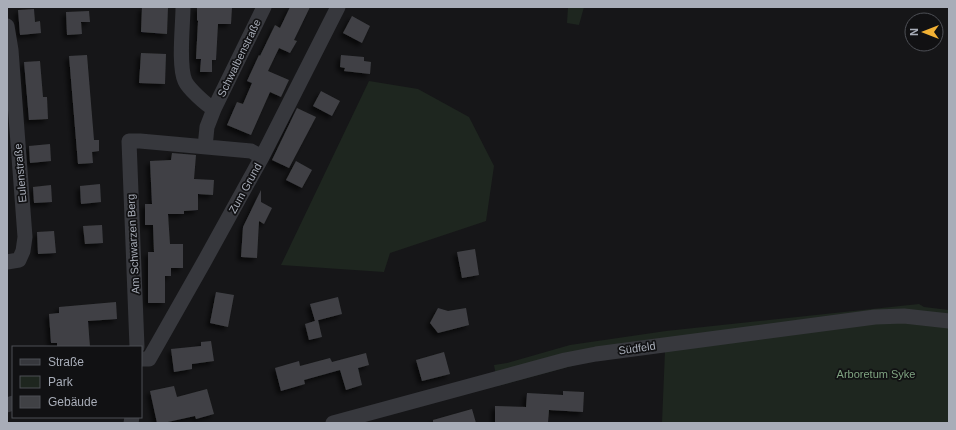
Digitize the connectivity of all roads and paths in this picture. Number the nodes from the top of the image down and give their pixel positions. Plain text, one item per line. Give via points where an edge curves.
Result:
1 (183, 7) edge
2 (264, 7) edge
3 (338, 7) edge
4 (7, 26) edge
5 (214, 109) junction
6 (205, 147) junction
7 (262, 157) junction
8 (7, 262) edge
9 (949, 321) edge
10 (137, 346) edge
11 (142, 359) edge
12 (333, 423) edge

1 - 5 street, Schwalbenstraße via 182,67 185,82 207,106
2 - 5 street, Schwalbenstraße
3 - 7 street, Zum Grund
4 - 8 street, Eulenstraße via 25,237 19,260
5 - 6 street, Schwalbenstraße via 207,127
6 - 7 street via 251,151
6 - 10 street, Am Schwarzen Berg via 129,141
7 - 11 street, Zum Grund via 148,359
9 - 12 street, Südfeld via 904,316 875,317 596,354 565,360

